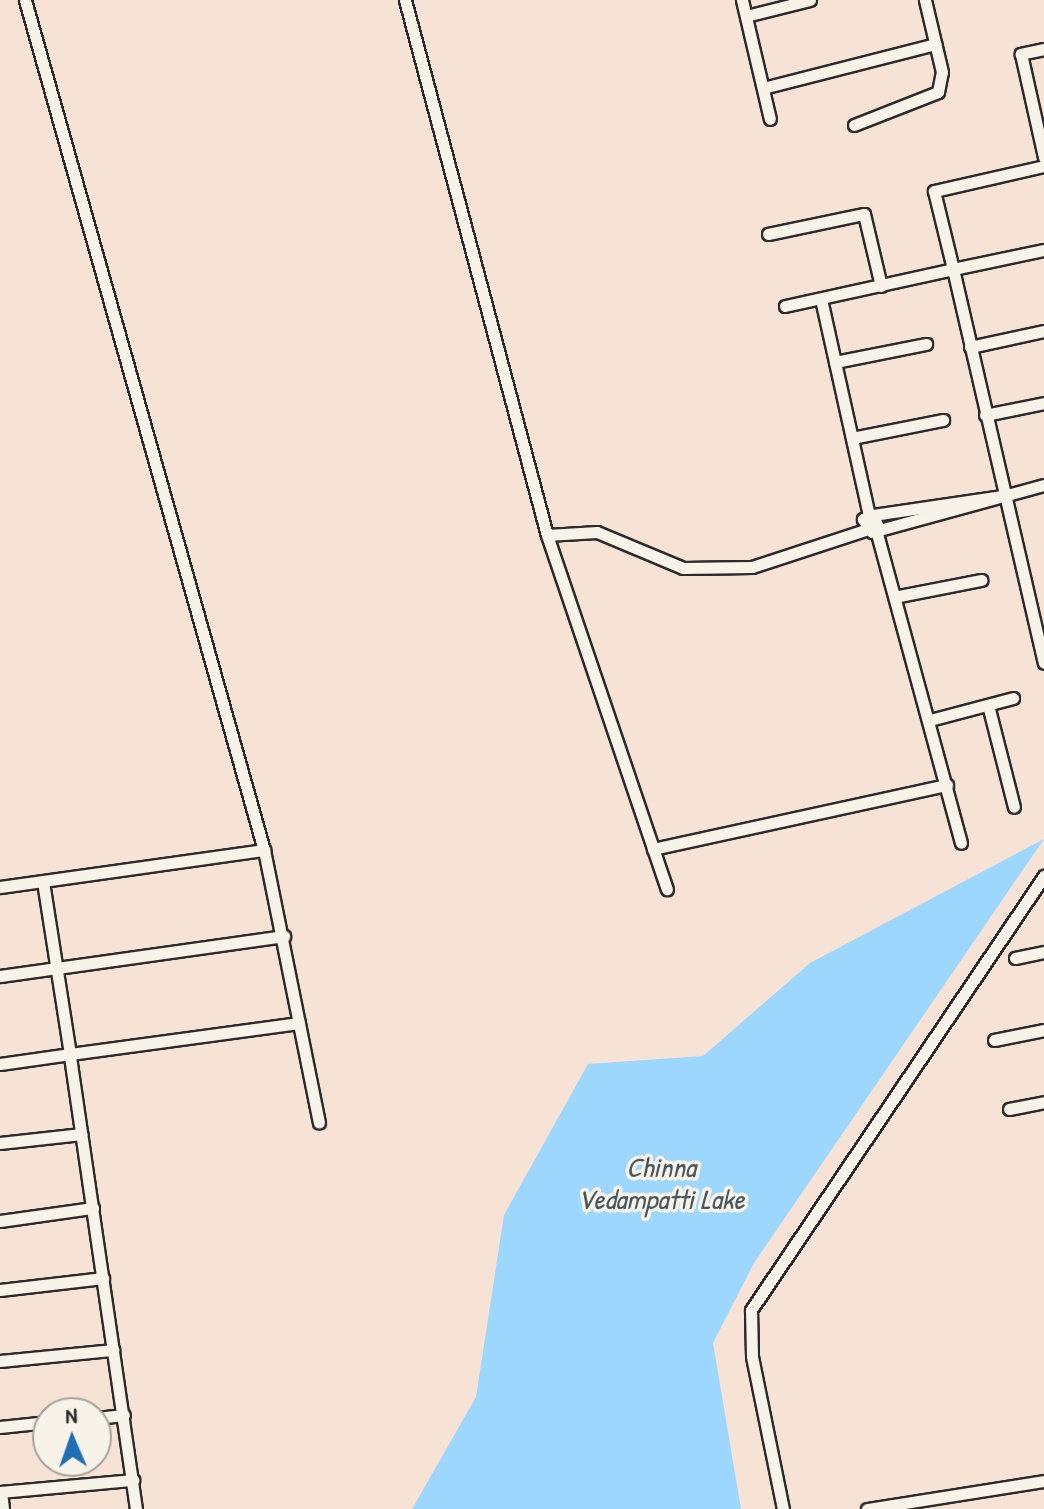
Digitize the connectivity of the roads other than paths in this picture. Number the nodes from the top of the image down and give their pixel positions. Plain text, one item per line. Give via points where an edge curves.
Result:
1 (25, 0) edge
2 (405, 0) edge
3 (742, 0) edge
4 (810, 0) edge
5 (925, 0) edge
6 (746, 16) junction
7 (935, 44) junction
8 (1044, 49) edge
9 (763, 88) junction
10 (770, 119) dead end
11 (854, 125) dead end
12 (1044, 157) edge
13 (1044, 166) edge
14 (768, 234) dead end
15 (1044, 250) edge
16 (953, 269) junction
17 (881, 286) junction
18 (821, 299) junction
19 (785, 306) dead end
20 (1044, 331) edge
21 (926, 344) dead end
22 (970, 347) junction
23 (835, 362) junction
24 (1044, 403) edge
25 (985, 415) junction
26 (943, 420) dead end
27 (852, 438) junction
28 (1044, 485) edge
29 (1006, 496) junction
30 (871, 515) junction
31 (873, 529) junction
32 (547, 535) junction
33 (981, 580) dead end
34 (899, 596) junction
35 (1044, 663) edge
36 (1013, 698) dead end
37 (988, 705) junction
38 (930, 720) junction
39 (947, 785) junction
40 (1014, 807) dead end
41 (961, 843) dead end
42 (653, 849) junction
43 (264, 850) junction
44 (1044, 876) edge
45 (43, 881) junction
46 (0, 887) edge
47 (667, 889) dead end
48 (284, 936) junction
49 (1044, 952) edge
50 (1015, 958) dead end
51 (57, 968) junction
52 (0, 976) edge
53 (299, 1023) junction
54 (1044, 1030) edge
55 (994, 1040) dead end
56 (70, 1054) junction
57 (0, 1064) edge
58 (1044, 1102) edge
59 (1009, 1109) dead end
60 (319, 1122) dead end
61 (82, 1134) junction
62 (0, 1143) edge
63 (93, 1208) junction
64 (0, 1221) edge
65 (103, 1278) junction
66 (0, 1290) edge
67 (113, 1350) junction
68 (0, 1361) edge
69 (124, 1415) junction
70 (112, 1416) edge
71 (32, 1424) edge
72 (0, 1427) edge
73 (133, 1480) junction
74 (1044, 1481) edge
75 (1, 1492) edge
76 (3, 1509) edge
77 (136, 1509) edge
78 (783, 1509) edge
79 (867, 1509) edge

1 - 43 street
2 - 32 street
3 - 6 street
4 - 6 street
5 - 7 street
6 - 9 street
7 - 9 street
7 - 11 street via 938,92
8 - 12 street via 1021,54
9 - 10 street
13 - 16 street via 934,191
14 - 17 street via 864,214
15 - 16 street
16 - 17 street
16 - 22 street
17 - 18 street
18 - 19 street
18 - 23 street
20 - 22 street
21 - 23 street
22 - 25 street
23 - 27 street
24 - 25 street
25 - 29 street
26 - 27 street
27 - 30 street
28 - 29 street
29 - 30 street
29 - 31 street
29 - 35 street
30 - 31 street
31 - 32 street via 752,567 683,568 597,532
31 - 34 street
32 - 42 street
33 - 34 street
34 - 38 street
36 - 37 street
37 - 38 street
37 - 40 street
38 - 39 street
39 - 41 street
39 - 42 street
42 - 47 street
43 - 45 street
43 - 48 street
44 - 78 street via 751,1310 752,1356
45 - 46 street
45 - 51 street
48 - 51 street
48 - 53 street
49 - 50 street
51 - 52 street
51 - 56 street
53 - 56 street
53 - 60 street
54 - 55 street
56 - 57 street
56 - 61 street
58 - 59 street
61 - 62 street
61 - 63 street
63 - 64 street
63 - 65 street
65 - 66 street
65 - 67 street
67 - 68 street
67 - 69 street
69 - 70 street
69 - 73 street
71 - 72 street
73 - 75 street
73 - 77 street
74 - 79 street
75 - 76 street

